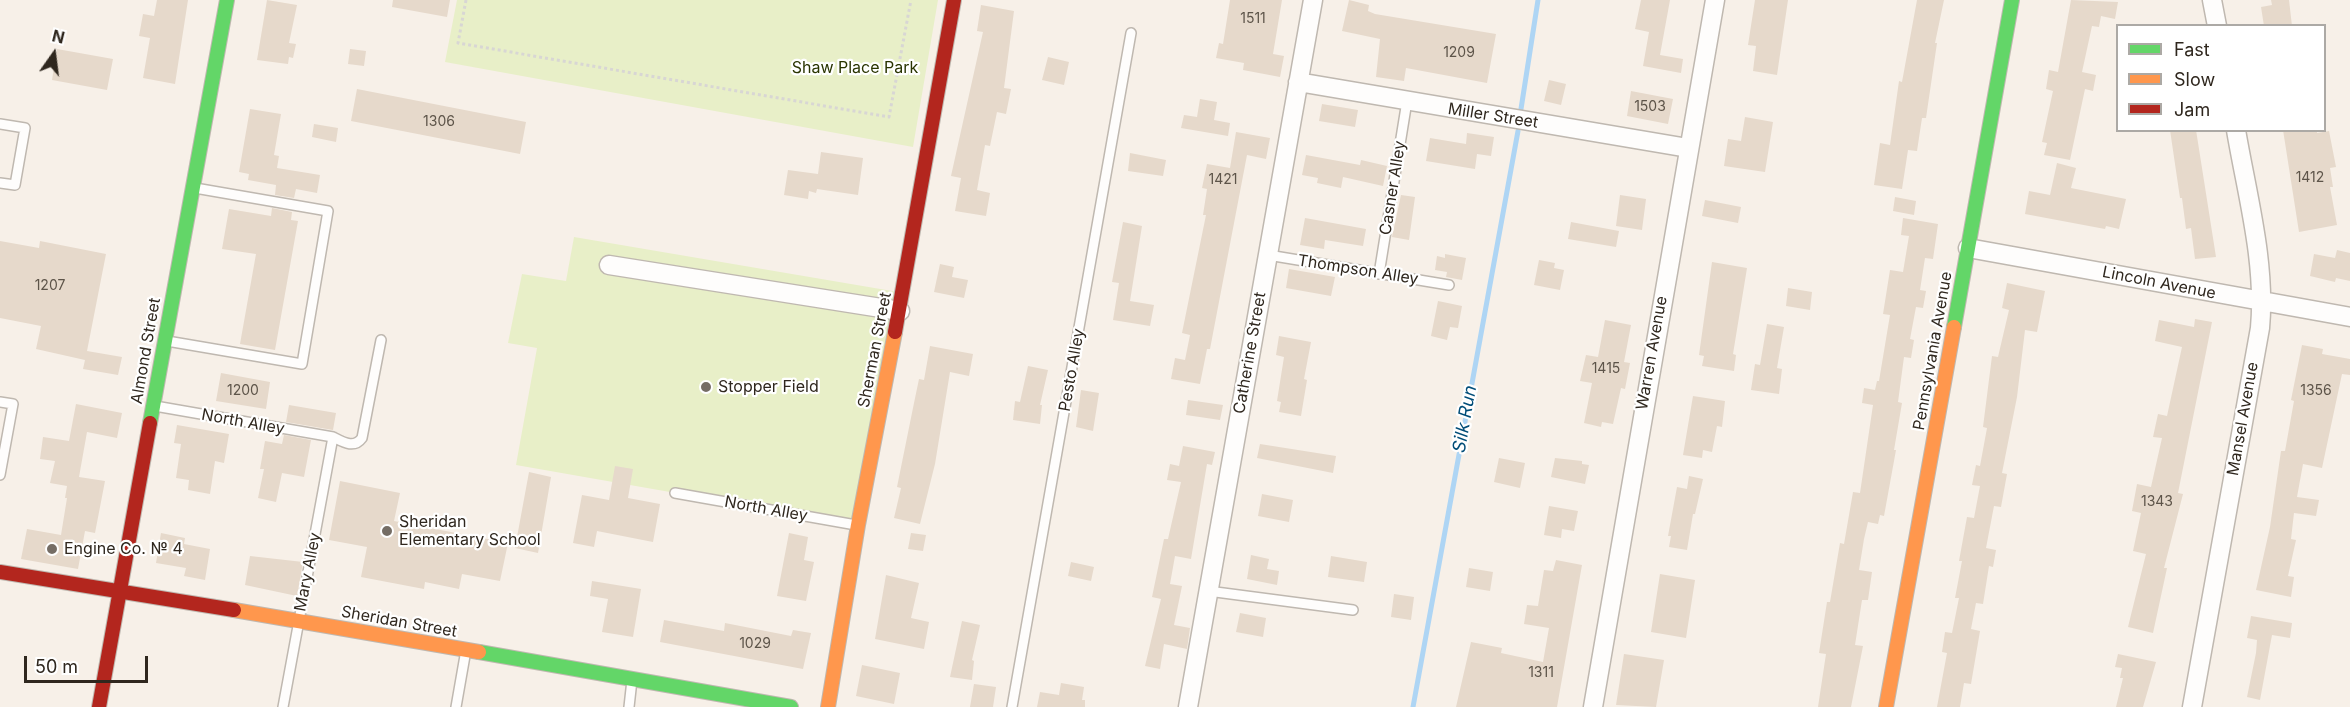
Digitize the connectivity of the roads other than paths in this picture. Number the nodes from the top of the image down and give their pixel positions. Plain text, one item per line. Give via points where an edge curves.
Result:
1 (227, 0) edge
2 (954, 0) edge
3 (1313, 0) edge
4 (1714, 0) edge
5 (2012, 0) edge
6 (2212, 0) edge
7 (2217, 24) edge
8 (1131, 33) dead end
9 (1298, 82) junction
10 (1407, 101) junction
11 (0, 124) edge
12 (2236, 132) edge
13 (1688, 148) junction
14 (0, 183) edge
15 (192, 188) junction
16 (1968, 248) junction
17 (1268, 255) junction
18 (609, 265) dead end
19 (1379, 274) junction
20 (1449, 285) dead end
21 (2263, 302) junction
22 (900, 311) junction
23 (2350, 317) edge
24 (165, 340) junction
25 (381, 340) dead end
26 (0, 402) edge
27 (153, 406) junction
28 (333, 437) junction
29 (0, 475) edge
30 (675, 493) dead end
31 (858, 525) junction
32 (0, 572) edge
33 (1208, 591) junction
34 (120, 592) junction
35 (1353, 610) dead end
36 (299, 621) junction
37 (466, 650) junction
38 (632, 680) junction
39 (99, 707) edge
40 (283, 707) edge
41 (456, 707) edge
42 (629, 707) edge
43 (791, 707) edge
44 (828, 707) edge
45 (1012, 707) edge
46 (1188, 707) edge
47 (1593, 707) edge
48 (1886, 707) edge
49 (2192, 707) edge

1 - 15 street, Almond Street
2 - 22 street, Sherman Street
3 - 9 street, Catherine Street
4 - 13 street, Warren Avenue
5 - 16 street, Pennsylvania Avenue
6 - 7 street
8 - 45 lane, Pesto Alley
9 - 10 street, Miller Street
9 - 17 street, Catherine Street
10 - 13 street, Miller Street
10 - 19 lane, Casner Alley
11 - 14 lane via 25,128 15,185
12 - 21 street, Mansel Avenue
13 - 47 street, Warren Avenue
15 - 24 street, Almond Street
15 - 24 lane via 328,211 302,364
16 - 21 street, Lincoln Avenue
16 - 48 street, Pennsylvania Avenue
17 - 19 lane, Thompson Alley
17 - 33 street, Catherine Street
18 - 22 street
19 - 20 lane, Thompson Alley
21 - 23 street, Lincoln Avenue
21 - 49 street, Mansel Avenue
22 - 31 street, Sherman Street
24 - 27 street, Almond Street
25 - 28 lane, North Alley via 362,438 353,444
26 - 29 lane via 13,404
27 - 28 lane, North Alley
27 - 34 street, Almond Street
28 - 36 lane, Mary Alley
30 - 31 lane, North Alley
31 - 44 street, Sherman Street
32 - 34 street, Sheridan Street
33 - 35 lane
33 - 46 street, Catherine Street
34 - 36 street, Sheridan Street
34 - 39 street, Almond Street
36 - 37 street, Sheridan Street
36 - 40 lane, Mary Alley
37 - 38 street, Sheridan Street
37 - 41 lane
38 - 42 lane
38 - 43 street, Sheridan Street

